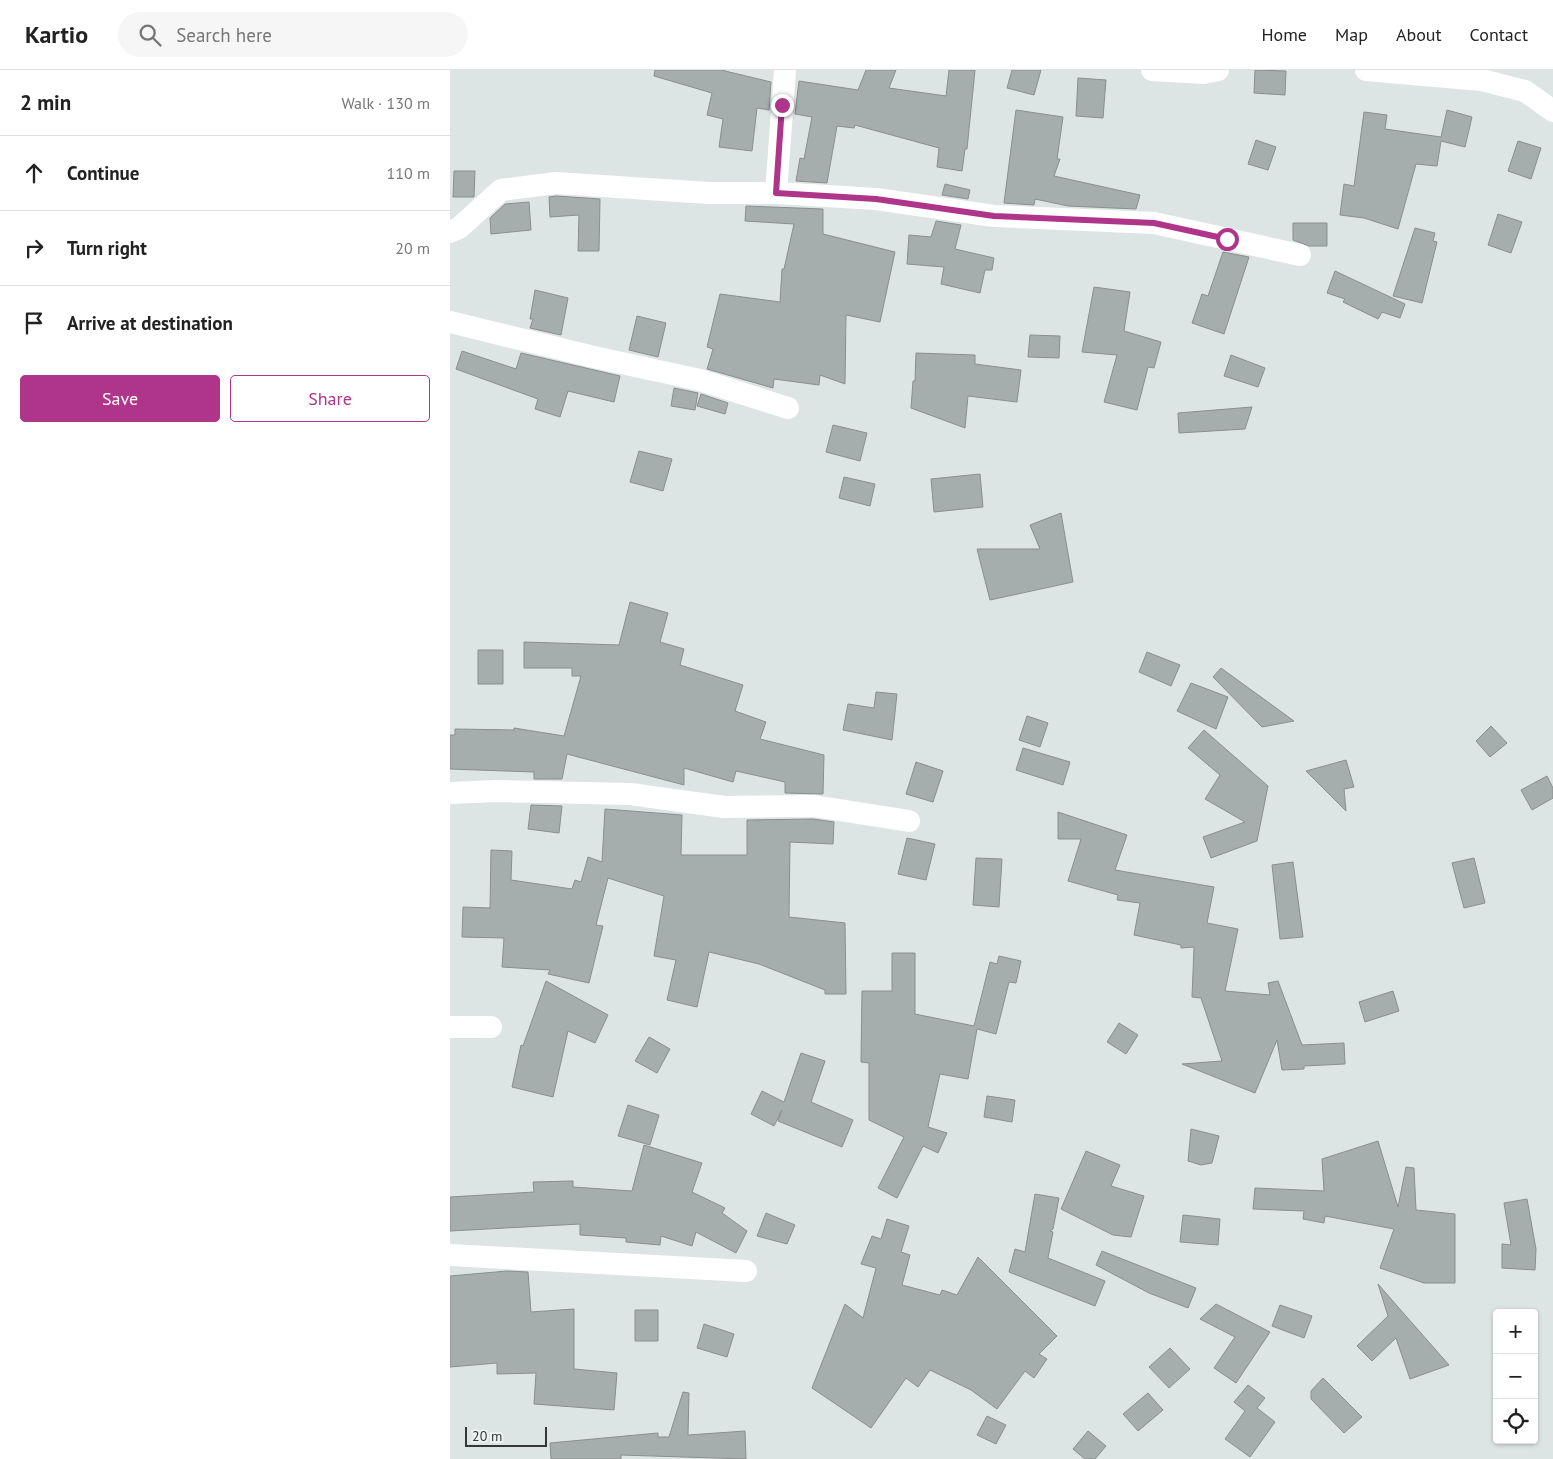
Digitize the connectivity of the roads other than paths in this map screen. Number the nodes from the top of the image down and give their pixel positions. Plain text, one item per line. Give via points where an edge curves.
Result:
1 (785, 70) edge
2 (1152, 70) edge
3 (1218, 70) edge
4 (1366, 70) edge
5 (1553, 111) edge
6 (776, 193) junction
7 (450, 232) edge
8 (1300, 255) dead end
9 (450, 322) edge
10 (788, 408) dead end
11 (450, 793) edge
12 (909, 821) dead end
13 (450, 1027) edge
14 (491, 1027) dead end
15 (450, 1255) edge
16 (746, 1271) dead end

1 - 6 street
2 - 3 street via 1204,73
4 - 5 street via 1482,80 1525,91
6 - 7 street via 709,193 556,182 501,190 459,228
6 - 8 street via 876,199 994,216 1154,223
9 - 10 street via 700,380
11 - 12 street via 630,794 724,807 814,806
13 - 14 street
15 - 16 street

